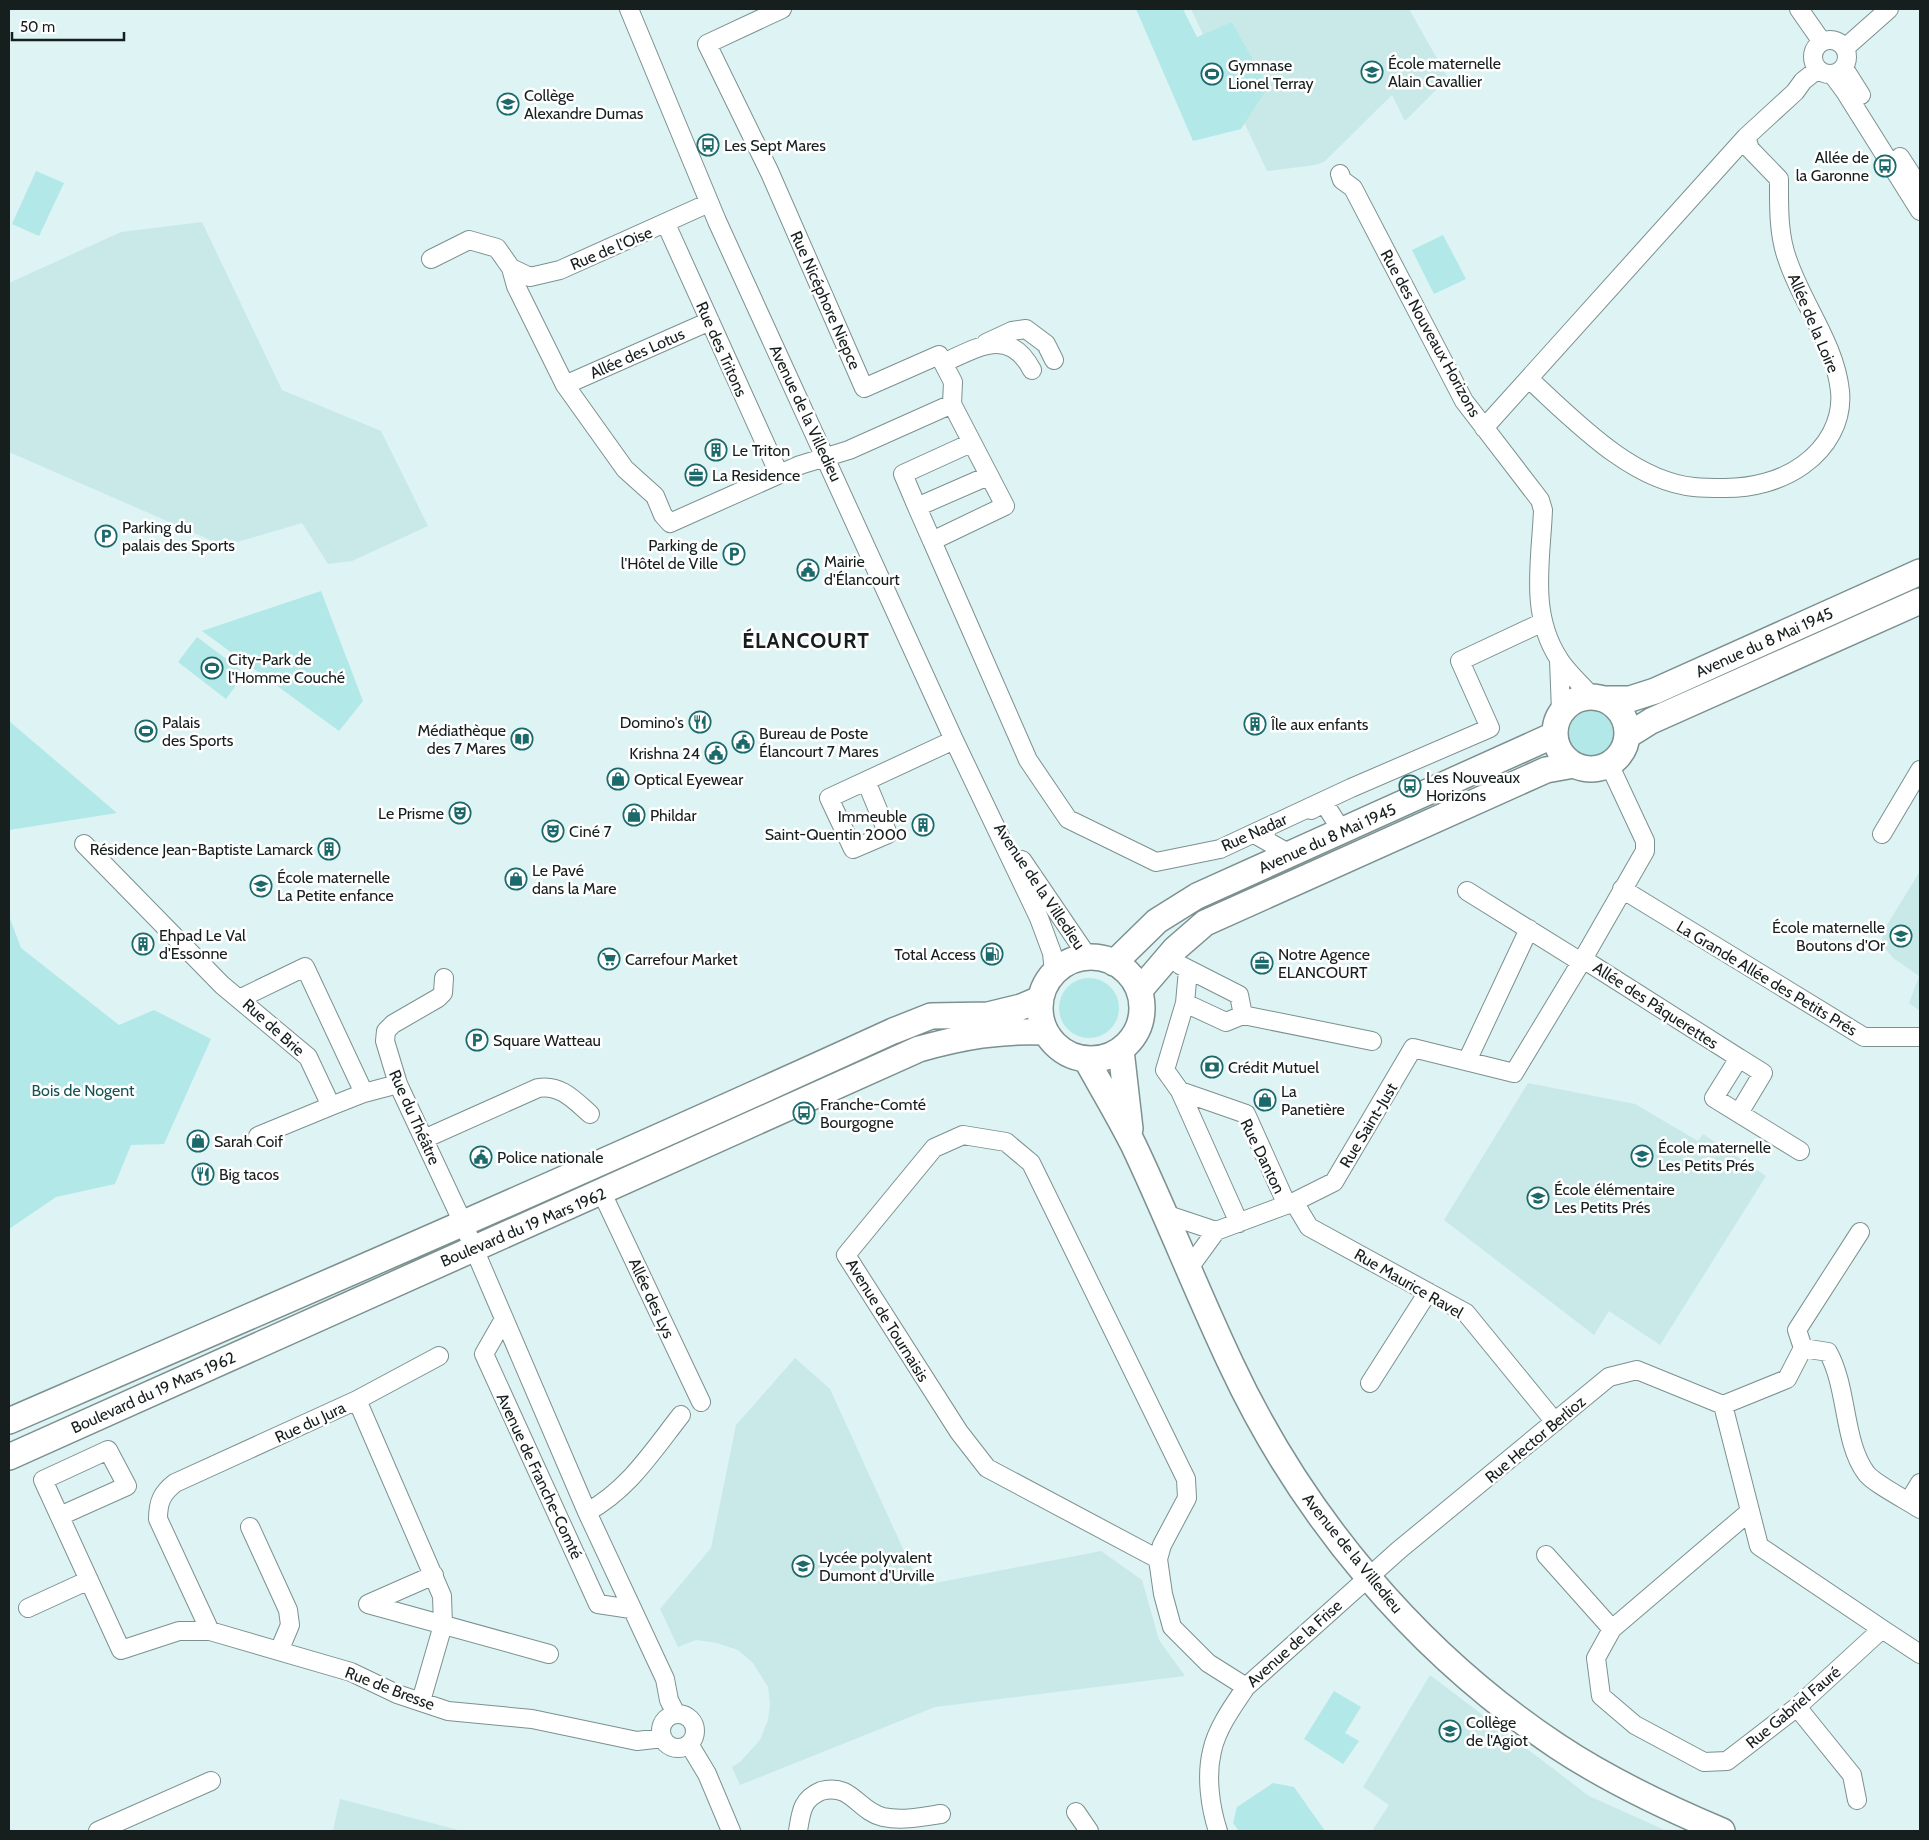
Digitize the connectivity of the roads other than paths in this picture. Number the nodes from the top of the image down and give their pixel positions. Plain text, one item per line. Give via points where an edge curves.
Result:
1 (629, 9) edge
2 (782, 9) edge
3 (1799, 9) edge
4 (1889, 9) edge
5 (1822, 42) junction
6 (1845, 48) junction
7 (1831, 71) junction
8 (1746, 137) junction
9 (1340, 174) dead end
10 (1920, 188) edge
11 (709, 204) junction
12 (1920, 211) edge
13 (666, 224) junction
14 (430, 259) dead end
15 (511, 268) junction
16 (710, 321) junction
17 (986, 344) junction
18 (1054, 360) dead end
19 (943, 363) junction
20 (1032, 370) dead end
21 (1529, 379) junction
22 (565, 385) junction
23 (952, 404) junction
24 (1484, 428) junction
25 (971, 443) junction
26 (826, 456) junction
27 (779, 474) junction
28 (988, 476) junction
29 (917, 507) junction
30 (932, 541) junction
31 (1920, 572) edge
32 (1920, 601) edge
33 (1541, 623) junction
34 (1559, 660) junction
35 (1598, 698) junction
36 (1562, 711) junction
37 (1554, 735) junction
38 (1627, 736) junction
39 (954, 740) junction
40 (1574, 764) junction
41 (1609, 764) junction
42 (1917, 776) edge
43 (866, 781) dead end
44 (991, 814) junction
45 (1342, 831) junction
46 (1882, 834) dead end
47 (84, 844) dead end
48 (1290, 854) junction
49 (1622, 890) junction
50 (1467, 891) dead end
51 (1529, 929) junction
52 (1088, 957) junction
53 (1582, 960) junction
54 (1114, 963) junction
55 (1178, 963) junction
56 (1054, 973) junction
57 (444, 978) dead end
58 (1138, 991) junction
59 (239, 999) junction
60 (1040, 999) junction
61 (1185, 1003) junction
62 (1243, 1015) junction
63 (1045, 1032) junction
64 (1920, 1037) edge
65 (1372, 1041) dead end
66 (1121, 1050) junction
67 (1739, 1058) junction
68 (1086, 1060) junction
69 (1467, 1061) junction
70 (398, 1084) junction
71 (1180, 1091) junction
72 (364, 1093) junction
73 (331, 1106) junction
74 (1739, 1113) junction
75 (590, 1114) dead end
76 (258, 1136) dead end
77 (424, 1139) junction
78 (1132, 1144) junction
79 (1800, 1151) dead end
80 (602, 1193) junction
81 (1290, 1204) junction
82 (1165, 1214) junction
83 (463, 1223) junction
84 (1239, 1223) junction
85 (1216, 1231) junction
86 (1860, 1232) dead end
87 (473, 1248) junction
88 (1189, 1268) junction
89 (1428, 1292) junction
90 (504, 1319) junction
91 (1803, 1348) junction
92 (439, 1356) dead end
93 (1370, 1383) dead end
94 (357, 1400) junction
95 (701, 1402) dead end
96 (1723, 1404) junction
97 (681, 1415) dead end
98 (9, 1421) edge
99 (1555, 1422) junction
100 (9, 1456) edge
101 (1920, 1483) edge
102 (1914, 1505) edge
103 (587, 1512) junction
104 (1749, 1512) junction
105 (60, 1516) junction
106 (250, 1527) dead end
107 (1546, 1555) dead end
108 (1158, 1559) junction
109 (434, 1576) junction
110 (1369, 1578) junction
111 (89, 1580) junction
112 (28, 1608) dead end
113 (631, 1608) junction
114 (443, 1625) junction
115 (1612, 1629) junction
116 (1882, 1629) junction
117 (210, 1631) junction
118 (279, 1651) junction
119 (549, 1654) dead end
120 (1920, 1654) edge
121 (1246, 1687) junction
122 (421, 1701) junction
123 (1798, 1707) junction
124 (676, 1714) junction
125 (663, 1738) junction
126 (689, 1744) junction
127 (211, 1780) dead end
128 (1857, 1800) dead end
129 (1076, 1812) dead end
130 (941, 1814) dead end
131 (98, 1831) edge
132 (731, 1831) edge
133 (798, 1831) edge
134 (1090, 1831) edge
135 (1218, 1831) edge
136 (1722, 1831) edge

1 - 11 street, Avenue de la Villedieu
2 - 19 street, Rue Nicéphore Niepce via 706,44 770,173 864,388 939,355
3 - 5 street
4 - 6 street
5 - 6 street via 1835,40
5 - 7 street via 1813,57
6 - 7 street via 1848,57
7 - 8 street
7 - 10 street
7 - 12 street
8 - 21 street
8 - 21 street, Allée de la Loire via 1750,149 1779,179 1780,225 1787,261 1817,322 1837,375 1840,393 1836,427 1817,456 1790,475 1745,488 1693,487 1650,474 1602,446
9 - 24 street, Rue des Nouveaux Horizons via 1342,180 1354,188 1464,401
11 - 13 street, Rue de l'Oise
11 - 26 street, Avenue de la Villedieu
13 - 15 street, Rue de l'Oise via 560,270 530,277
13 - 16 street, Rue des Tritons
14 - 15 street via 469,240 497,248
15 - 22 street via 516,286
16 - 22 street, Allée des Lotus
16 - 27 street, Rue des Tritons
17 - 18 street via 1012,331 1026,329 1046,344
17 - 19 street
17 - 20 street via 998,343 1012,348 1026,358
19 - 23 street via 953,382
21 - 24 street
22 - 27 street via 625,469 655,496 670,523
23 - 25 street
23 - 26 street via 850,450
24 - 33 street, Rue des Nouveaux Horizons via 1540,500 1543,510 1537,588
25 - 28 street
25 - 29 street, Rue Nadar via 903,474
26 - 27 street
26 - 39 street, Avenue de la Villedieu
28 - 29 street
28 - 30 street via 1005,506
29 - 30 street, Rue Nadar
30 - 33 street, Rue Nadar via 1028,760 1068,819 1156,862 1220,849 1350,788 1490,728 1460,660
31 - 35 street, Avenue du 8 Mai 1945 via 1655,691 1630,699
32 - 38 street, Avenue du 8 Mai 1945 via 1651,721
33 - 34 street, Rue des Nouveaux Horizons
34 - 35 street, Rue des Nouveaux Horizons
34 - 36 street, Rue des Nouveaux Horizons
35 - 36 street, Avenue du 8 Mai 1945 via 1580,698
35 - 38 street via 1614,705 1621,714
36 - 37 street
37 - 40 street via 1557,747
37 - 45 street, Avenue du 8 Mai 1945
38 - 41 street, Avenue du 8 Mai 1945 via 1621,752
39 - 43 street
39 - 44 street, Avenue de la Villedieu
40 - 41 street, Avenue du 8 Mai 1945 via 1591,769
40 - 55 street, Avenue du 8 Mai 1945 via 1546,770 1205,923
41 - 49 street, Allée des Pâquerettes via 1645,841 1645,851
42 - 46 street
44 - 52 street, Avenue de la Villedieu
44 - 56 street, Avenue de la Villedieu via 1045,931
45 - 48 street, Avenue du 8 Mai 1945
45 - 48 street via 1324,803 1256,835
47 - 59 street
48 - 54 street, Avenue du 8 Mai 1945 via 1197,896 1157,922
49 - 53 street, Allée des Pâquerettes
49 - 64 street, La Grande Allée des Petits Prés via 1864,1037
50 - 51 street
51 - 53 street
51 - 69 street
52 - 54 street
52 - 56 street via 1064,965
53 - 67 street, Allée des Pâquerettes
53 - 69 street, Rue Saint-Just via 1514,1073
54 - 58 street via 1133,979
55 - 58 street, Avenue du 8 Mai 1945
55 - 61 street
55 - 62 street via 1240,994
56 - 60 street
57 - 70 street, Rue du Théâtre via 443,993 438,998 386,1031 385,1041
58 - 66 street via 1141,1017 1137,1029
59 - 72 street, Rue de Brie via 305,967
59 - 73 street, Rue de Brie via 308,1057
60 - 63 street
60 - 83 street, Boulevard du 19 Mars 1962 via 988,1015 931,1016
61 - 62 street via 1226,1022
61 - 71 street via 1166,1070
62 - 65 street
63 - 68 street via 1062,1051
63 - 80 street, Boulevard du 19 Mars 1962 via 968,1036 919,1049
66 - 68 street
66 - 78 street, Avenue de la Villedieu
67 - 74 street, Allée des Pâquerettes via 1763,1073
67 - 74 street via 1714,1098
68 - 78 street, Avenue de la Villedieu
69 - 81 street, Rue Saint-Just via 1413,1048 1334,1182
70 - 72 street
70 - 77 street, Rue du Théâtre
71 - 81 street, Rue Danton via 1246,1114
71 - 84 street
72 - 73 street
73 - 76 street
74 - 79 street
75 - 77 street via 559,1089 544,1087
77 - 83 street, Rue du Théâtre
78 - 82 street, Avenue de la Villedieu
80 - 87 street, Boulevard du 19 Mars 1962
80 - 95 street, Allée des Lys
81 - 84 street, Rue Saint-Just
81 - 89 street, Rue Maurice Ravel via 1309,1227
82 - 85 street
82 - 88 street, Avenue de la Villedieu
83 - 87 street, Avenue de Franche-Comté
83 - 98 street, Boulevard du 19 Mars 1962
84 - 85 street, Rue Saint-Just
85 - 88 street
86 - 91 street via 1797,1330
87 - 90 street, Avenue de Franche-Comté
87 - 100 street, Boulevard du 19 Mars 1962
88 - 110 street, Avenue de la Villedieu via 1231,1365 1284,1461
89 - 93 street
89 - 99 street, Rue Maurice Ravel via 1466,1313
90 - 103 street, Avenue de Franche-Comté
90 - 113 street, Avenue de Franche-Comté via 484,1354 598,1604
91 - 96 street via 1787,1379
91 - 102 street via 1828,1352 1837,1368 1856,1456 1867,1474
92 - 94 street
94 - 109 street, Rue du Jura
94 - 117 street, Rue du Jura via 176,1483 163,1492 158,1519
96 - 99 street, Rue Hector Berlioz via 1637,1370 1609,1377
96 - 104 street
97 - 103 street via 629,1482
99 - 110 street, Rue Hector Berlioz
101 - 102 street
103 - 113 street, Avenue de Franche-Comté
104 - 115 street, Rue Gabriel Fauré
104 - 116 street via 1759,1546
105 - 105 street via 126,1486 108,1450 43,1480
105 - 111 street
106 - 118 street via 288,1610 290,1625
107 - 115 street
108 - 108 street, Avenue de Tournaisis via 1187,1498 1186,1479 1031,1163 1006,1142 963,1135 934,1148 846,1255 959,1432 987,1468
108 - 121 street, Avenue de Tournaisis via 1172,1627 1208,1663
109 - 114 street, Rue du Jura via 442,1596
109 - 114 street via 368,1604
110 - 121 street, Avenue de la Frise
110 - 136 street, Avenue de la Villedieu via 1401,1614 1476,1685 1557,1746 1652,1801
111 - 112 street
111 - 117 street, Rue de Bresse via 121,1650 179,1631
113 - 124 street, Avenue de Franche-Comté via 665,1679
114 - 119 street
114 - 122 street, Rue du Jura
115 - 123 street, Rue Gabriel Fauré via 1596,1658 1601,1696 1635,1725 1704,1762 1727,1761
116 - 120 street
116 - 123 street, Rue Gabriel Fauré
117 - 118 street, Rue de Bresse
118 - 122 street, Rue de Bresse via 350,1672 397,1694
121 - 135 street, Avenue de la Frise via 1228,1714 1212,1751 1210,1788
122 - 125 street, Rue de Bresse via 448,1711 532,1718 638,1741
123 - 128 street via 1852,1775
124 - 125 street via 664,1722
124 - 126 street via 686,1716 694,1725 695,1734
125 - 126 street via 675,1748
126 - 132 street via 707,1774
127 - 131 street
129 - 134 street
130 - 133 street via 906,1820 882,1817 866,1810 844,1792 828,1789 810,1796 800,1812

